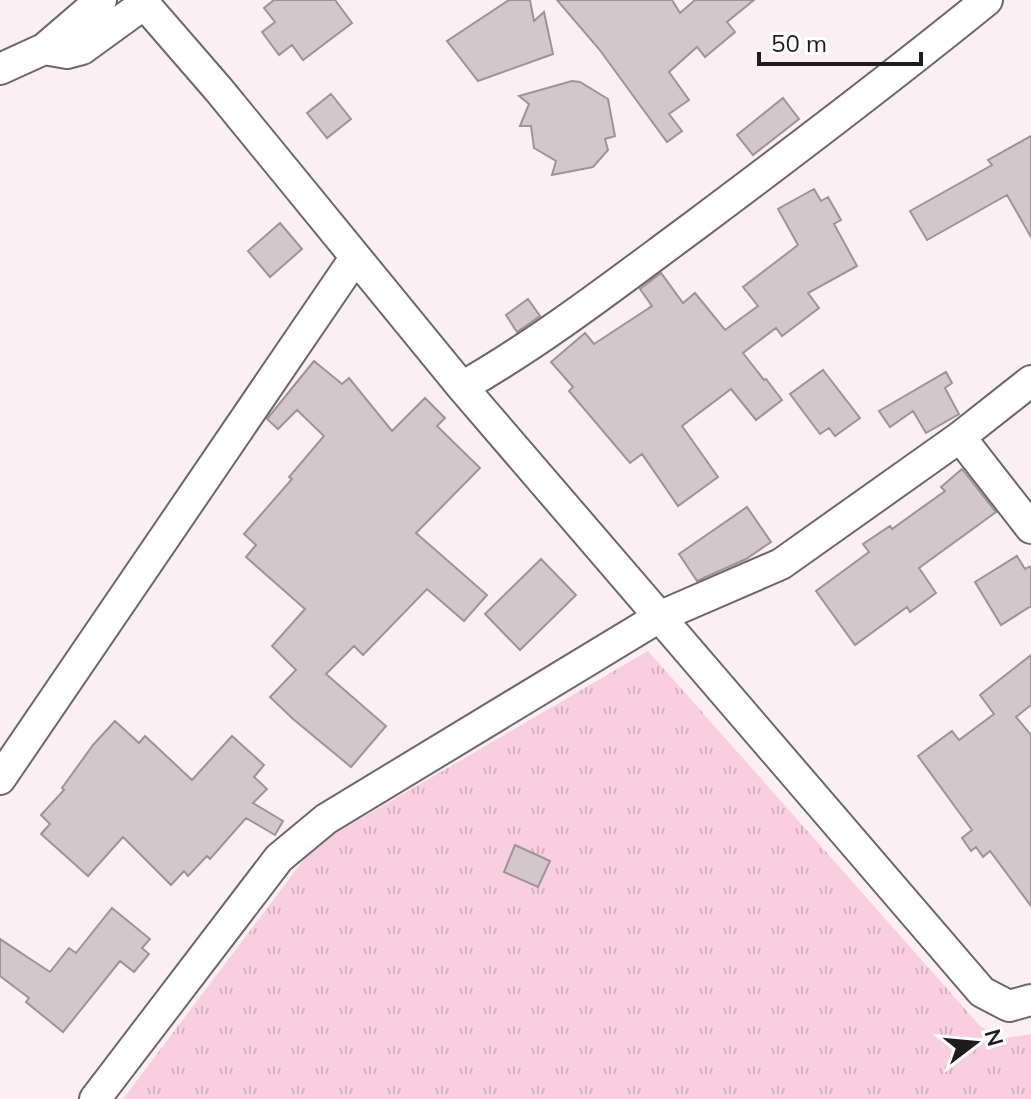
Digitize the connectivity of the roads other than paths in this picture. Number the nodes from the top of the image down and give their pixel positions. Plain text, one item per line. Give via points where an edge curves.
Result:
1 (101, 0) edge
2 (987, 0) edge
3 (142, 2) edge
4 (44, 49) junction
5 (0, 69) edge
6 (355, 258) junction
7 (1031, 381) edge
8 (462, 387) junction
9 (960, 437) junction
10 (1031, 528) edge
11 (661, 616) junction
12 (0, 779) edge
13 (1031, 1000) edge
14 (95, 1099) edge

1 - 4 street
2 - 8 street via 870,95 588,305
3 - 4 street via 82,49
3 - 6 street
4 - 5 street
6 - 8 street
6 - 12 street
7 - 9 street
8 - 11 street
9 - 10 street
9 - 11 street via 781,564
11 - 13 street via 982,992 1009,1006
11 - 14 street via 326,819 279,858

